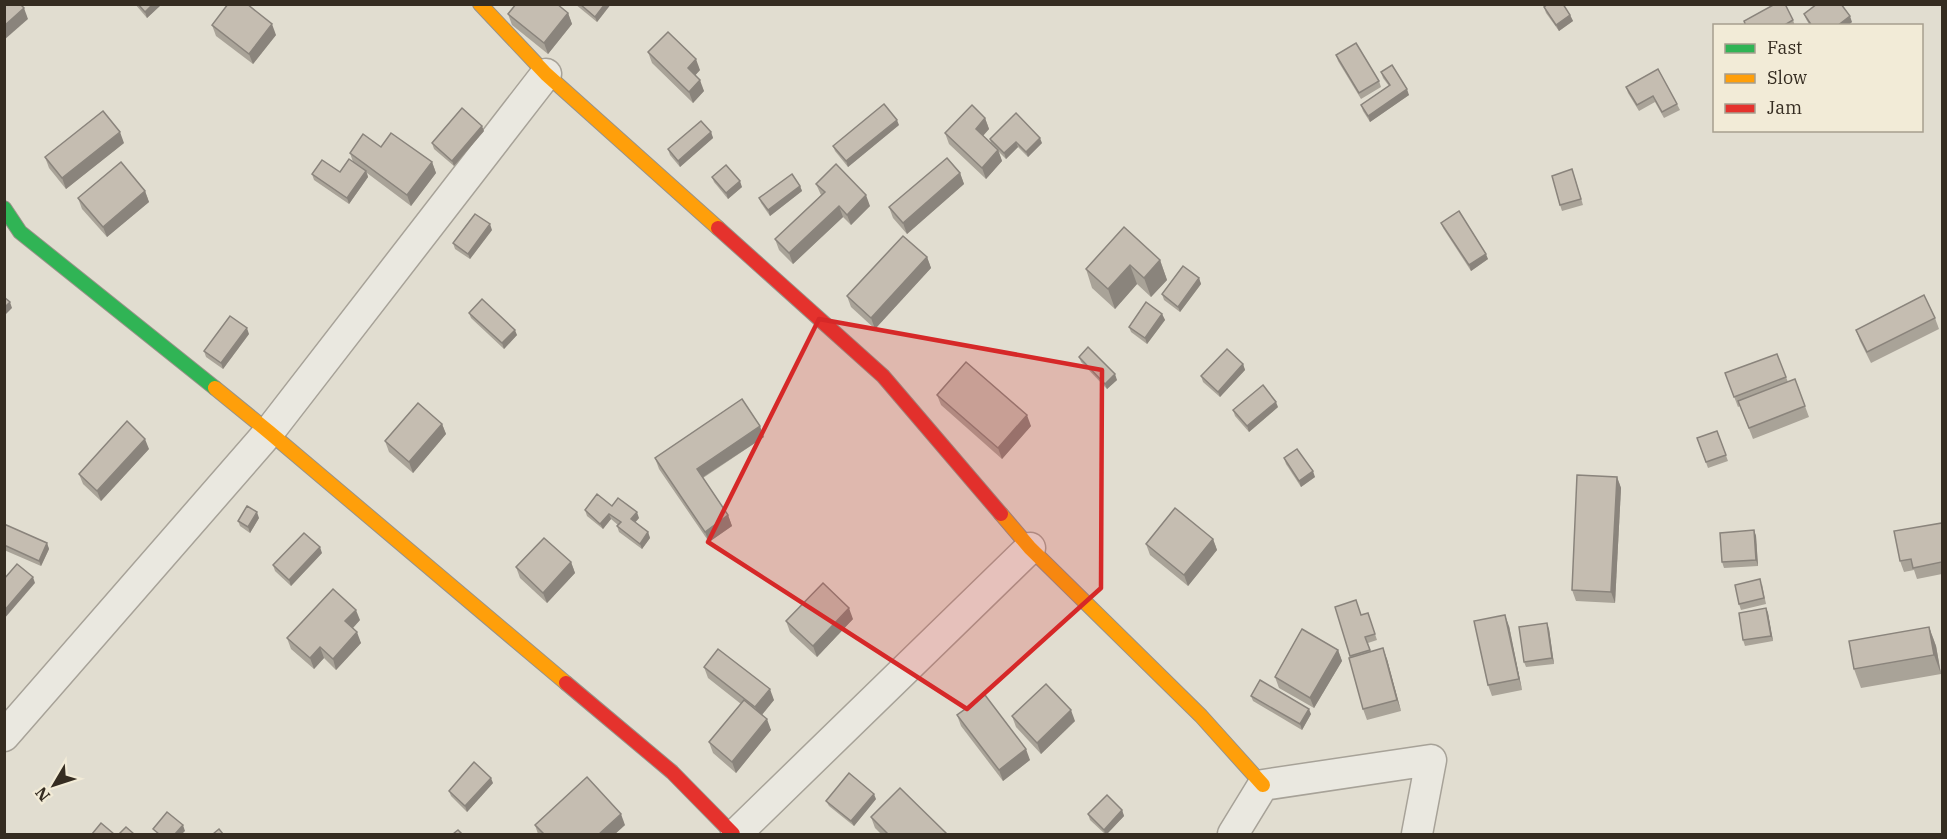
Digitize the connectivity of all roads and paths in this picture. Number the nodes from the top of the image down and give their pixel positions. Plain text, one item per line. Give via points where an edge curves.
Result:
1 (480, 4) edge
2 (546, 74) junction
3 (4, 208) edge
4 (269, 432) junction
5 (1030, 548) junction
6 (4, 736) edge
7 (1263, 785) junction
8 (734, 834) edge
9 (1233, 834) edge
10 (1417, 834) edge

1 - 2 street
2 - 4 street
2 - 5 street via 883,376
3 - 4 street via 20,232
4 - 6 street
4 - 8 street via 672,772
5 - 7 street via 1201,716
5 - 8 street
7 - 9 street
7 - 10 street via 1431,760

